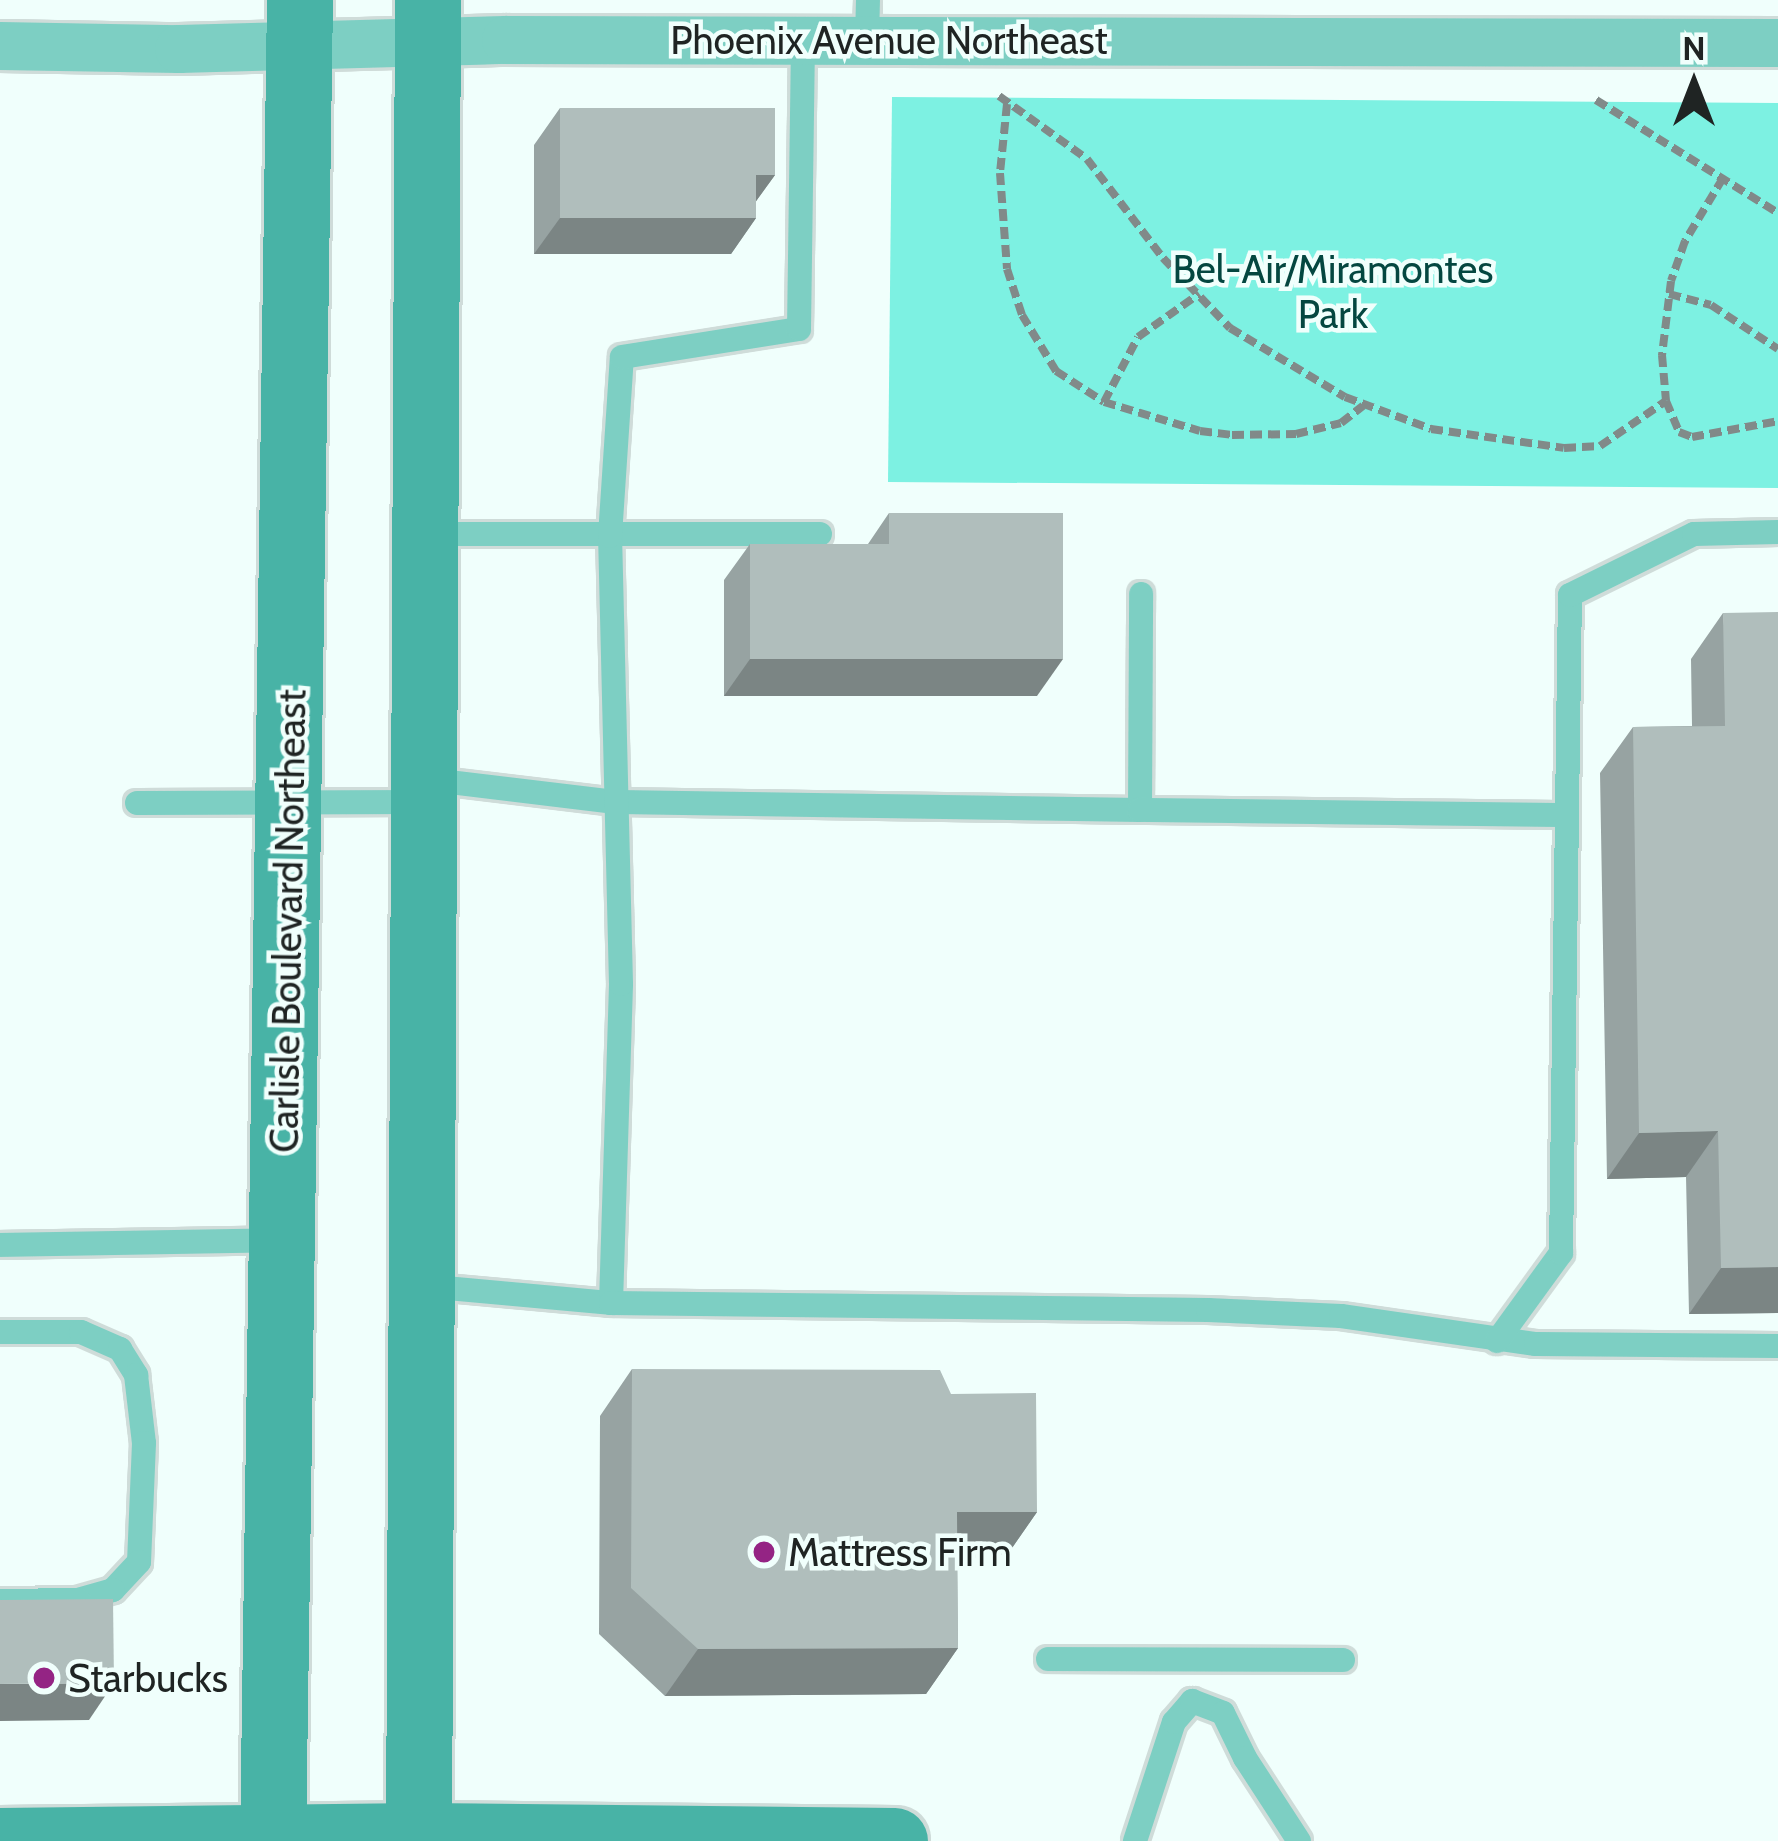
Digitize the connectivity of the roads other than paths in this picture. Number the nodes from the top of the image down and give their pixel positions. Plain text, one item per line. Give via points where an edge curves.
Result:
1 (867, 20) edge
2 (428, 21) edge
3 (1282, 21) edge
4 (300, 22) edge
5 (803, 40) junction
6 (1778, 43) edge
7 (0, 46) edge
8 (1778, 532) edge
9 (426, 534) junction
10 (820, 534) dead end
11 (610, 536) junction
12 (1141, 594) dead end
13 (424, 791) junction
14 (290, 799) junction
15 (616, 802) junction
16 (137, 803) dead end
17 (1140, 811) junction
18 (1567, 814) junction
19 (283, 1240) junction
20 (0, 1245) edge
21 (422, 1286) junction
22 (611, 1303) junction
23 (0, 1333) edge
24 (1497, 1341) junction
25 (1778, 1346) edge
26 (0, 1601) edge
27 (1048, 1659) dead end
28 (1205, 1660) junction
29 (1343, 1660) dead end
30 (1204, 1706) junction
31 (274, 1839) edge
32 (419, 1839) edge
33 (0, 1840) edge
34 (895, 1841) edge
35 (1135, 1841) edge
36 (1298, 1841) edge

1 - 3 street, Phoenix Avenue Northeast
1 - 5 street, Phoenix Avenue Northeast
2 - 4 street, Phoenix Avenue Northeast
2 - 5 street, Phoenix Avenue Northeast
2 - 9 main road
3 - 6 street, Phoenix Avenue Northeast
4 - 7 street, Phoenix Avenue Northeast via 178,49
4 - 14 main road, Carlisle Boulevard Northeast
5 - 11 lane via 799,329 622,357
8 - 18 lane via 1694,534 1570,595
9 - 11 lane
9 - 13 main road
10 - 11 lane
11 - 15 lane
12 - 17 lane
13 - 14 lane
13 - 15 lane
13 - 21 main road
14 - 16 lane
14 - 19 main road, Carlisle Boulevard Northeast
15 - 17 lane
15 - 22 lane via 621,984
17 - 18 lane
18 - 24 lane via 1561,1253
19 - 20 lane
19 - 31 main road, Carlisle Boulevard Northeast
21 - 22 lane
21 - 32 main road
22 - 24 lane via 1208,1310 1340,1316
23 - 26 lane via 81,1333 120,1349 136,1375 145,1443 139,1562 113,1590 79,1600
24 - 25 lane
27 - 28 lane
28 - 29 lane
28 - 30 lane
30 - 35 lane via 1192,1701 1174,1722
30 - 36 lane via 1223,1713
31 - 32 main road
31 - 33 main road
32 - 34 main road

